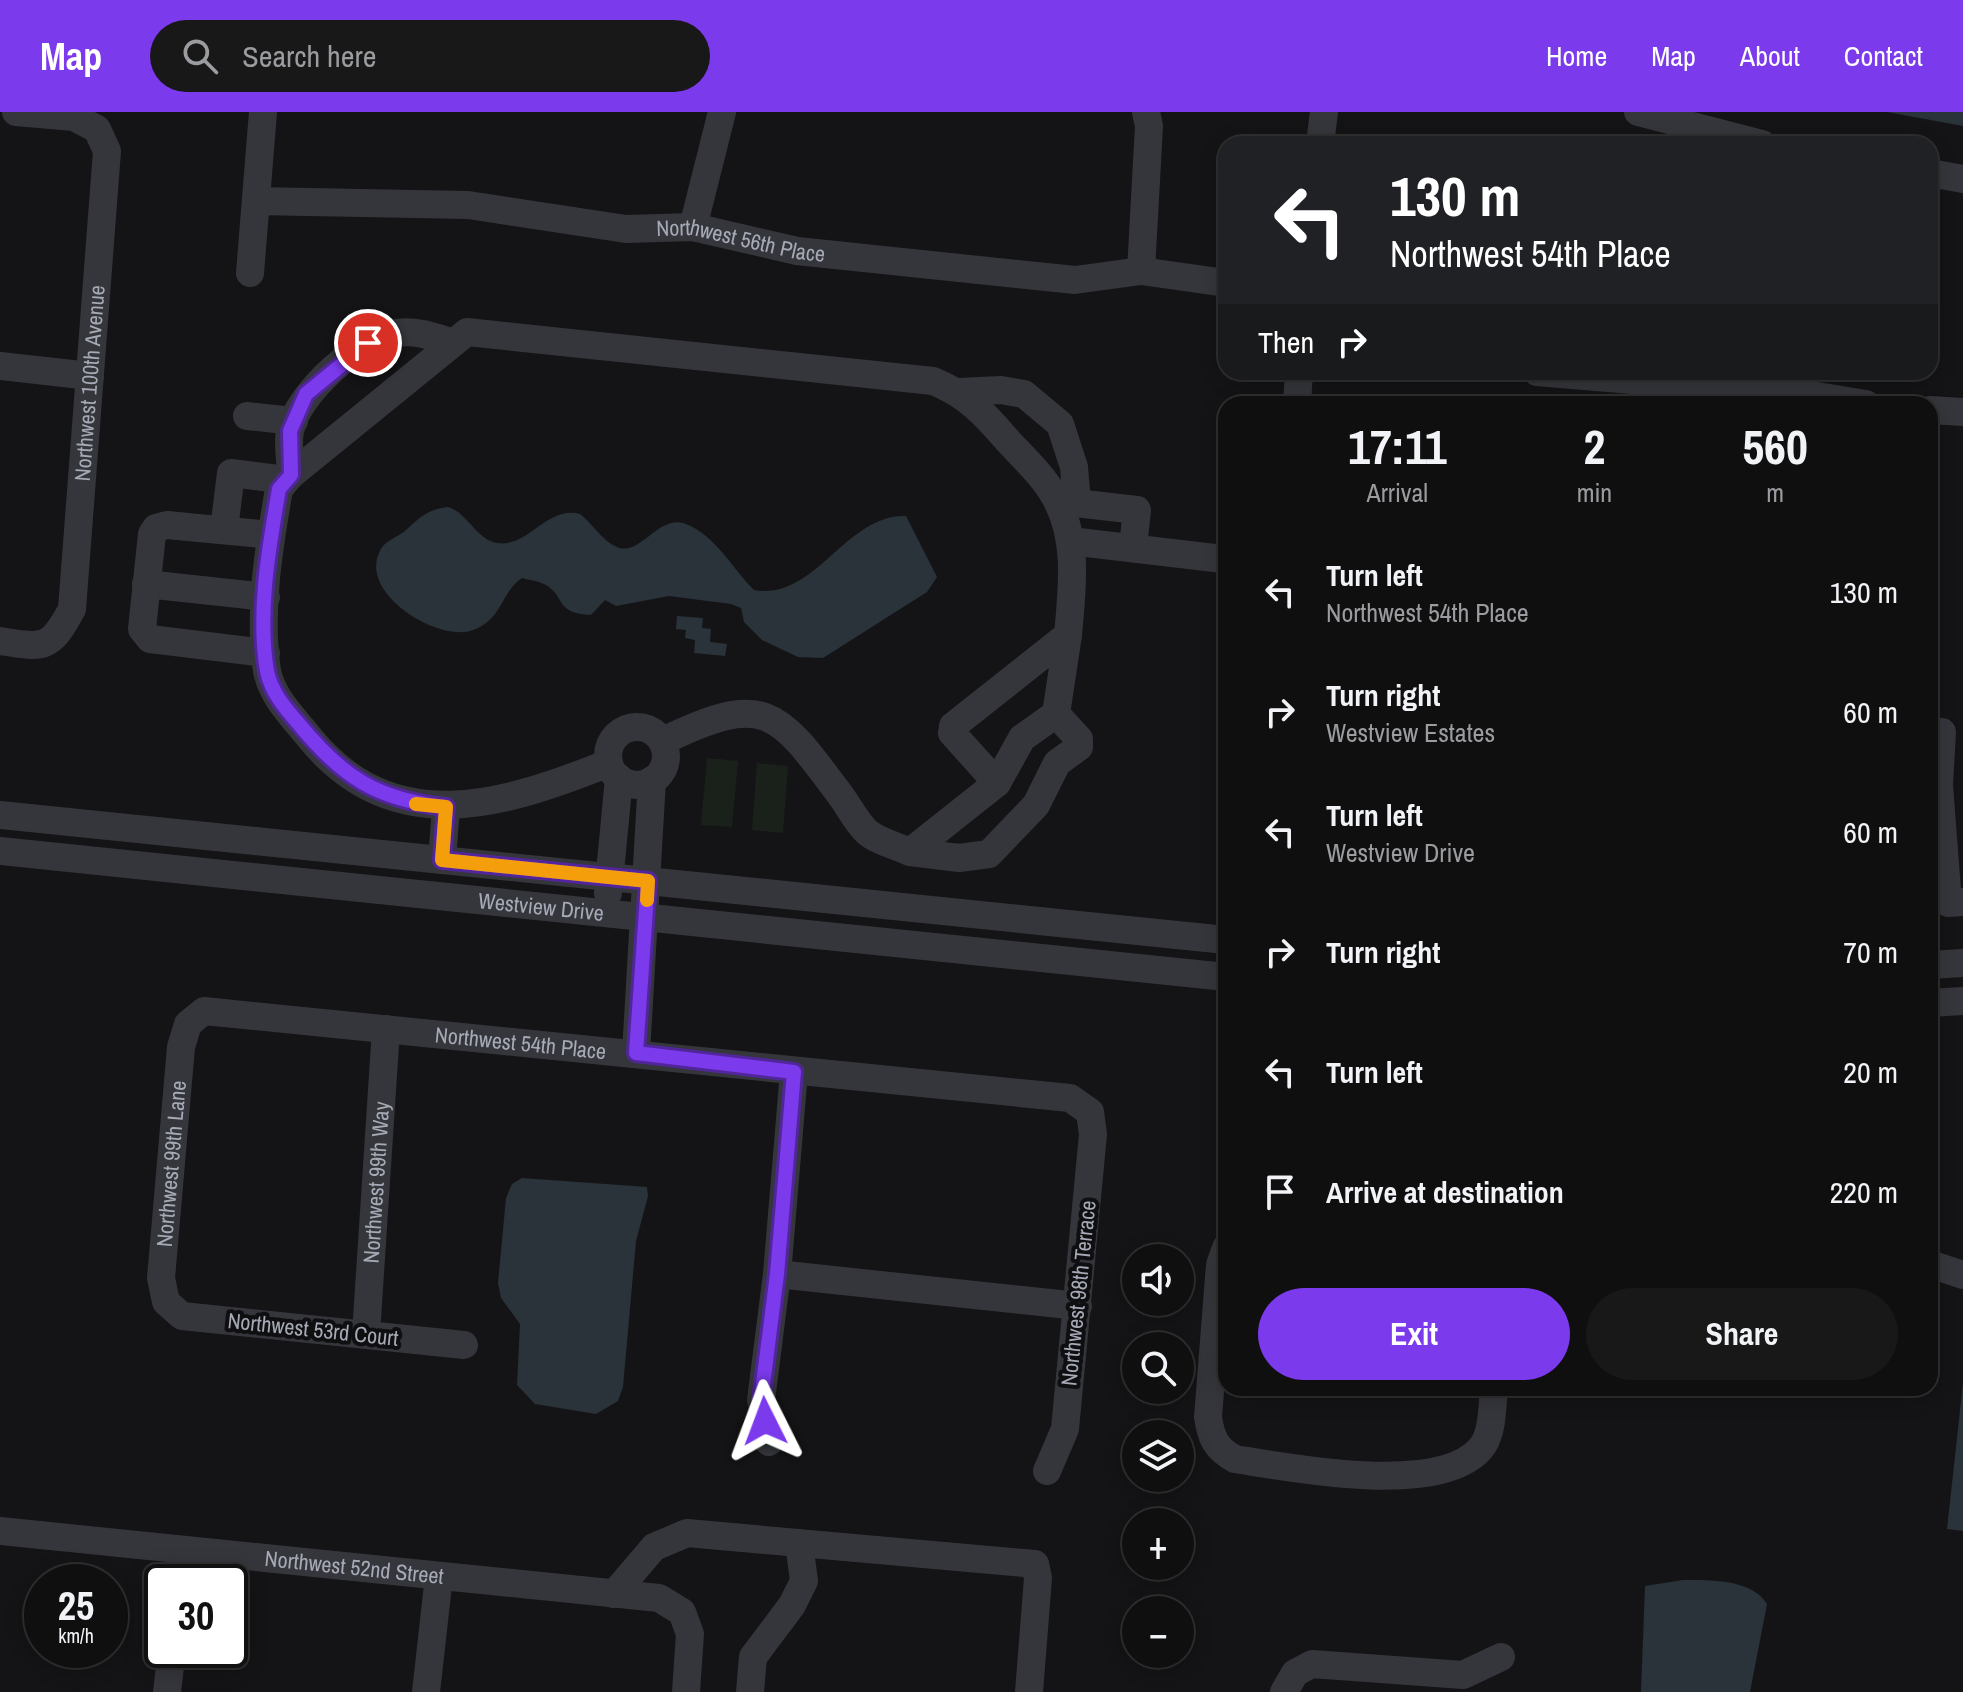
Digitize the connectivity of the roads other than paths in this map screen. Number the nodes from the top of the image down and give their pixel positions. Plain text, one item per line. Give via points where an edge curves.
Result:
1 (16, 112) edge
2 (263, 112) edge
3 (722, 112) edge
4 (1146, 112) edge
5 (1324, 112) edge
6 (1638, 112) edge
7 (1321, 136) edge
8 (1731, 136) edge
9 (1938, 174) edge
10 (1963, 179) edge
11 (256, 201) junction
12 (693, 227) junction
13 (1141, 271) junction
14 (250, 273) dead end
15 (1218, 282) edge
16 (451, 342) junction
17 (0, 366) edge
18 (90, 376) junction
19 (1632, 380) edge
20 (959, 392) junction
21 (1817, 396) edge
22 (1938, 410) edge
23 (1963, 412) edge
24 (247, 416) dead end
25 (294, 421) junction
26 (289, 478) junction
27 (1067, 502) junction
28 (224, 530) junction
29 (271, 535) junction
30 (1070, 541) junction
31 (1133, 547) junction
32 (1218, 558) edge
33 (146, 584) junction
34 (266, 597) junction
35 (1068, 635) junction
36 (0, 641) edge
37 (266, 653) junction
38 (1056, 714) junction
39 (1945, 732) edge
40 (663, 741) junction
41 (614, 771) junction
42 (652, 780) junction
43 (997, 783) junction
44 (446, 807) junction
45 (0, 815) edge
46 (0, 851) edge
47 (910, 852) junction
48 (442, 860) junction
49 (609, 876) junction
50 (648, 881) junction
51 (1963, 902) edge
52 (606, 913) junction
53 (646, 917) junction
54 (1218, 939) edge
55 (1963, 963) edge
56 (1938, 965) edge
57 (1218, 976) edge
58 (1963, 1001) edge
59 (1938, 1003) edge
60 (188, 1024) joint
61 (386, 1029) junction
62 (636, 1053) junction
63 (794, 1072) junction
64 (1090, 1112) joint
65 (1938, 1267) edge
66 (777, 1274) junction
67 (1963, 1275) edge
68 (1218, 1290) edge
69 (166, 1302) joint
70 (1078, 1306) junction
71 (366, 1334) junction
72 (464, 1345) dead end
73 (1493, 1396) edge
74 (769, 1442) dead end
75 (1047, 1471) dead end
76 (0, 1531) edge
77 (799, 1543) junction
78 (185, 1552) junction
79 (183, 1564) edge
80 (439, 1576) junction
81 (614, 1594) junction
82 (1501, 1657) dead end
83 (170, 1668) edge
84 (1289, 1682) edge
85 (167, 1692) edge
86 (426, 1692) edge
87 (686, 1692) edge
88 (750, 1692) edge
89 (1029, 1692) edge

1 - 18 street, Northwest 100th Avenue via 74,117 97,129 107,151
2 - 11 street
3 - 12 street
4 - 13 street
5 - 7 street
6 - 8 street
9 - 10 street
11 - 12 street, Northwest 56th Place via 468,205 626,229
11 - 14 street
12 - 13 street, Northwest 56th Place via 797,251 1075,280
13 - 15 street, Northwest 56th Place
16 - 20 street via 467,332 933,381
16 - 25 street via 416,331 368,343 306,394
16 - 26 street
17 - 18 street
18 - 36 street, Northwest 100th Avenue via 72,609 58,637 40,647
19 - 21 street
20 - 27 street
20 - 27 street via 1024,394 1060,424 1074,467
22 - 23 street
24 - 25 street
25 - 26 street
26 - 28 street via 231,473
26 - 29 street via 279,489
27 - 30 street
27 - 31 street via 1137,510
28 - 29 street
28 - 33 street via 156,528
29 - 34 street
30 - 31 street
30 - 35 street
31 - 32 street
33 - 34 street
33 - 37 street via 142,629 150,639
34 - 37 street
35 - 38 street
35 - 43 street via 953,726 952,733
37 - 44 street via 278,699 346,774 386,796
38 - 43 street via 1022,738
38 - 47 street via 1079,739 1079,747 1057,763 1036,805 996,848 959,858
39 - 51 street via 1939,785 1948,903
40 - 41 street via 649,729 622,731 610,745
40 - 42 street via 664,767
40 - 47 street via 737,712 777,720 798,738 868,833
41 - 42 street via 635,784
41 - 44 street
41 - 49 street
42 - 50 street
43 - 47 street
44 - 48 street
45 - 48 street, Westview Drive
46 - 52 street, Westview Drive
48 - 49 street, Westview Drive
49 - 50 street, Westview Drive
49 - 52 street
50 - 53 street
50 - 54 street, Westview Drive
52 - 53 street, Westview Drive
53 - 57 street, Westview Drive
53 - 62 street
55 - 56 street
58 - 59 street
60 - 61 street, Northwest 54th Place via 204,1011
60 - 69 street, Northwest 99th Lane via 181,1047 161,1278
61 - 62 street, Northwest 54th Place
61 - 71 street, Northwest 99th Way
62 - 63 street, Northwest 54th Place
63 - 64 street, Northwest 54th Place via 1070,1098
63 - 66 street
64 - 70 street, Northwest 98th Terrace via 1093,1134
65 - 67 street
66 - 70 street
66 - 74 street via 761,1400
68 - 73 street via 1208,1417 1211,1436 1235,1459 1369,1477 1445,1471 1481,1448
69 - 71 street, Northwest 53rd Court via 182,1316
70 - 75 street, Northwest 98th Terrace via 1065,1429
71 - 72 street, Northwest 53rd Court
76 - 78 street, Northwest 52nd Street
77 - 81 street via 687,1533 654,1547
77 - 88 street via 804,1581 753,1657
77 - 89 street via 1035,1564
78 - 79 street
78 - 80 street, Northwest 52nd Street
80 - 81 street, Northwest 52nd Street
80 - 86 street
81 - 87 street, Northwest 52nd Street via 659,1598 682,1612 690,1634
82 - 84 street via 1463,1675 1312,1664
83 - 85 street

